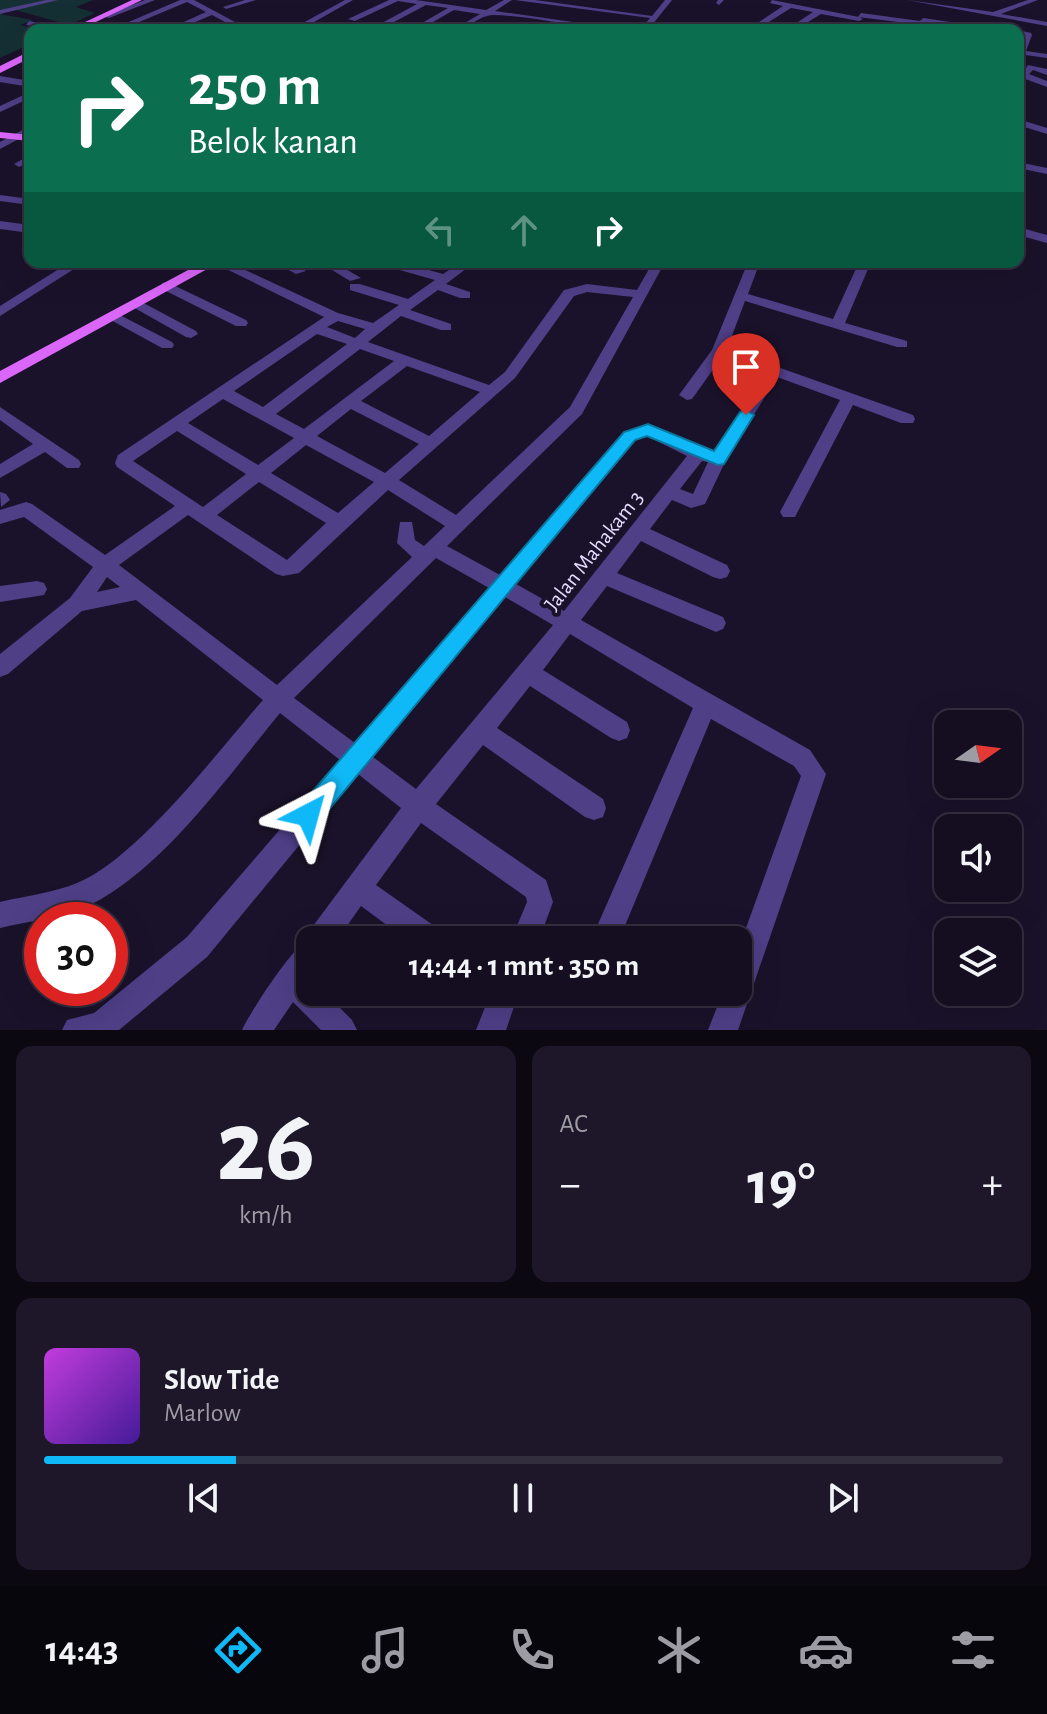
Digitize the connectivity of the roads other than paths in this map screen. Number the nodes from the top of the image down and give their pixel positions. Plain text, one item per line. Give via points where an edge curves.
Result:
1 (55, 0) edge
2 (130, 0) edge
3 (138, 0) edge
4 (152, 0) edge
5 (218, 0) edge
6 (253, 0) edge
7 (350, 0) edge
8 (397, 0) edge
9 (509, 0) edge
10 (518, 0) edge
11 (581, 0) edge
12 (617, 0) edge
13 (662, 0) edge
14 (669, 0) edge
15 (910, 0) edge
16 (957, 0) edge
17 (1035, 0) edge
18 (192, 2) edge
19 (427, 2) edge
20 (544, 2) edge
21 (772, 2) dead end
22 (866, 4) dead end
23 (935, 4) junction
24 (501, 5) junction
25 (790, 5) junction
26 (226, 7) dead end
27 (573, 7) junction
28 (453, 8) junction
29 (897, 8) edge
30 (964, 8) junction
31 (605, 11) junction
32 (820, 11) junction
33 (0, 12) edge
34 (212, 12) junction
35 (409, 12) junction
36 (487, 13) junction
37 (992, 13) junction
38 (589, 15) dead end
39 (99, 16) junction
40 (439, 16) junction
41 (649, 16) junction
42 (860, 17) junction
43 (1010, 17) junction
44 (396, 18) junction
45 (352, 19) dead end
46 (534, 19) junction
47 (146, 20) junction
48 (29, 23) dead end
49 (231, 23) edge
50 (427, 23) joint
51 (33, 24) edge
52 (80, 24) edge
53 (84, 24) edge
54 (134, 24) edge
55 (184, 24) edge
56 (305, 24) edge
57 (384, 24) edge
58 (468, 24) edge
59 (523, 24) edge
60 (560, 24) edge
61 (579, 24) edge
62 (642, 24) edge
63 (649, 24) edge
64 (761, 24) edge
65 (799, 24) edge
66 (856, 24) edge
67 (922, 24) edge
68 (958, 24) edge
69 (984, 24) edge
70 (1009, 24) edge
71 (1047, 24) edge
72 (1024, 53) edge
73 (24, 55) edge
74 (1047, 56) edge
75 (0, 68) edge
76 (1047, 72) edge
77 (1024, 74) edge
78 (1024, 75) edge
79 (0, 79) edge
80 (24, 83) edge
81 (1047, 84) edge
82 (1032, 91) dead end
83 (1047, 93) edge
84 (24, 98) edge
85 (0, 109) edge
86 (1024, 124) edge
87 (1047, 131) edge
88 (0, 133) edge
89 (24, 134) edge
90 (24, 135) edge
91 (0, 146) edge
92 (1047, 164) edge
93 (1024, 166) edge
94 (1024, 167) edge
95 (1047, 171) edge
96 (0, 198) edge
97 (24, 202) edge
98 (0, 225) edge
99 (24, 228) edge
100 (1024, 233) edge
101 (1047, 239) edge
102 (70, 268) edge
103 (187, 268) edge
104 (204, 268) edge
105 (229, 268) edge
106 (293, 268) edge
107 (334, 268) edge
108 (404, 268) edge
109 (461, 268) edge
110 (656, 268) edge
111 (752, 268) edge
112 (862, 268) edge
113 (300, 271) dead end
114 (441, 282) junction
115 (167, 286) junction
116 (641, 294) junction
117 (465, 295) dead end
118 (741, 296) junction
119 (136, 303) junction
120 (405, 307) junction
121 (0, 312) edge
122 (114, 316) junction
123 (336, 317) junction
124 (241, 323) dead end
125 (837, 325) junction
126 (446, 327) dead end
127 (315, 328) junction
128 (375, 328) junction
129 (191, 334) dead end
130 (358, 343) junction
131 (902, 344) dead end
132 (167, 345) dead end
133 (719, 351) junction
134 (27, 359) junction
135 (406, 359) junction
136 (0, 369) edge
137 (774, 371) junction
138 (0, 378) edge
139 (492, 391) junction
140 (223, 392) junction
141 (687, 395) dead end
142 (849, 398) junction
143 (352, 403) junction
144 (0, 412) edge
145 (265, 414) junction
146 (907, 419) dead end
147 (178, 424) junction
148 (308, 437) junction
149 (45, 444) junction
150 (432, 444) junction
151 (708, 457) junction
152 (73, 464) dead end
153 (0, 472) edge
154 (258, 473) junction
155 (388, 482) junction
156 (669, 492) junction
157 (186, 507) junction
158 (789, 512) dead end
159 (206, 514) junction
160 (0, 517) edge
161 (339, 522) junction
162 (458, 525) junction
163 (406, 527) dead end
164 (636, 531) junction
165 (431, 553) junction
166 (105, 565) junction
167 (720, 571) dead end
168 (603, 576) junction
169 (504, 586) junction
170 (37, 589) dead end
171 (137, 592) junction
172 (0, 594) edge
173 (77, 604) junction
174 (566, 623) junction
175 (716, 623) dead end
176 (0, 667) edge
177 (528, 673) junction
178 (280, 697) junction
179 (706, 704) junction
180 (619, 730) dead end
181 (482, 731) junction
182 (354, 759) junction
183 (418, 806) junction
184 (594, 808) dead end
185 (358, 888) junction
186 (0, 915) edge
187 (330, 926) edge
188 (411, 926) edge
189 (531, 926) edge
190 (611, 926) edge
191 (752, 948) edge
192 (296, 971) edge
193 (290, 979) junction
194 (499, 1006) edge
195 (731, 1006) edge
196 (92, 1029) edge
197 (257, 1030) edge
198 (342, 1030) edge
199 (491, 1030) edge
200 (723, 1030) edge

1 - 33 street
2 - 39 main road
3 - 39 main road
4 - 39 street
5 - 18 street
6 - 26 street
7 - 56 street
8 - 19 street
8 - 45 street
9 - 24 street
10 - 20 street
11 - 27 street
12 - 31 street
13 - 41 street
14 - 63 street
15 - 23 street
16 - 23 street
17 - 37 street
18 - 34 street
18 - 47 street
18 - 47 street
19 - 28 street
19 - 35 street
20 - 27 street
21 - 25 street
22 - 42 street
23 - 30 street
23 - 67 street
24 - 28 street via 470,1
24 - 36 street
25 - 32 street
25 - 64 street
27 - 31 street
28 - 36 street
28 - 40 street
29 - 42 street
29 - 67 street
30 - 37 street
30 - 68 street
31 - 41 street
32 - 42 street
32 - 65 street
34 - 49 street
34 - 55 street
35 - 40 street
35 - 44 street
36 - 46 street
36 - 58 street
37 - 43 street
37 - 69 street
38 - 61 street
39 - 52 main road
39 - 53 main road
39 - 54 street
40 - 50 street
41 - 62 street
42 - 66 street
43 - 70 street
43 - 71 street
44 - 50 street
44 - 57 street
46 - 59 street
46 - 60 street
47 - 54 street
48 - 51 street
72 - 74 street
73 - 75 main road
76 - 77 street via 1029,68
78 - 81 street
79 - 80 street
82 - 83 street
84 - 85 street
86 - 87 street
88 - 89 main road
90 - 91 street
92 - 93 street
94 - 95 street
96 - 97 street
98 - 99 street
100 - 101 street
102 - 121 street
103 - 134 main road
104 - 115 main road
105 - 123 street
106 - 113 street
107 - 120 street
108 - 114 street
109 - 114 street
110 - 116 street
111 - 118 street
112 - 125 street
114 - 117 street
114 - 120 street
115 - 119 main road
115 - 124 street
116 - 139 street via 587,288 569,293 510,375
116 - 162 street via 576,410
118 - 125 street
118 - 133 street
119 - 122 main road
119 - 129 street
120 - 126 street
120 - 128 street
122 - 132 street
122 - 134 main road
123 - 127 street
123 - 128 street
125 - 131 street
127 - 130 street
127 - 140 street
128 - 130 street
130 - 135 street
130 - 145 street
133 - 137 street
133 - 141 street
134 - 136 main road
134 - 138 main road
135 - 139 street
135 - 143 street
137 - 142 street
137 - 151 street, Jalan Mahakam 3
139 - 150 street
140 - 145 street
140 - 147 street
142 - 146 street
142 - 158 street
143 - 148 street
143 - 150 street
144 - 149 street
145 - 148 street
147 - 154 street
147 - 157 street via 123,463
148 - 154 street
148 - 155 street
149 - 152 street
149 - 153 street
150 - 155 street
151 - 156 street, Jalan Mahakam 3
151 - 156 street via 699,499
151 - 169 street via 648,430 636,431
154 - 159 street
154 - 161 street
155 - 161 street
155 - 162 street
156 - 164 street, Jalan Mahakam 3
157 - 159 street
157 - 166 street
159 - 161 street via 286,569
160 - 166 street via 26,509
162 - 165 street
163 - 165 street via 406,543
164 - 167 street
164 - 168 street, Jalan Mahakam 3
165 - 169 street
165 - 178 street
166 - 171 street
166 - 173 street
168 - 174 street, Jalan Mahakam 3
168 - 175 street
169 - 174 street
169 - 182 street
170 - 172 street
171 - 173 street
171 - 178 street
173 - 176 street
174 - 177 street, Jalan Mahakam 3
174 - 179 street
177 - 180 street
177 - 181 street, Jalan Mahakam 3
178 - 182 street
178 - 186 street via 179,815 110,880 79,896
179 - 190 street
179 - 191 street via 802,758 814,774
181 - 183 street, Jalan Mahakam 3
181 - 184 street
182 - 183 street
182 - 196 street via 197,947
183 - 185 street, Jalan Mahakam 3
183 - 189 street via 539,893
185 - 187 street, Jalan Mahakam 3
185 - 188 street
192 - 193 street
193 - 197 street
193 - 198 street
194 - 199 street
195 - 200 street

